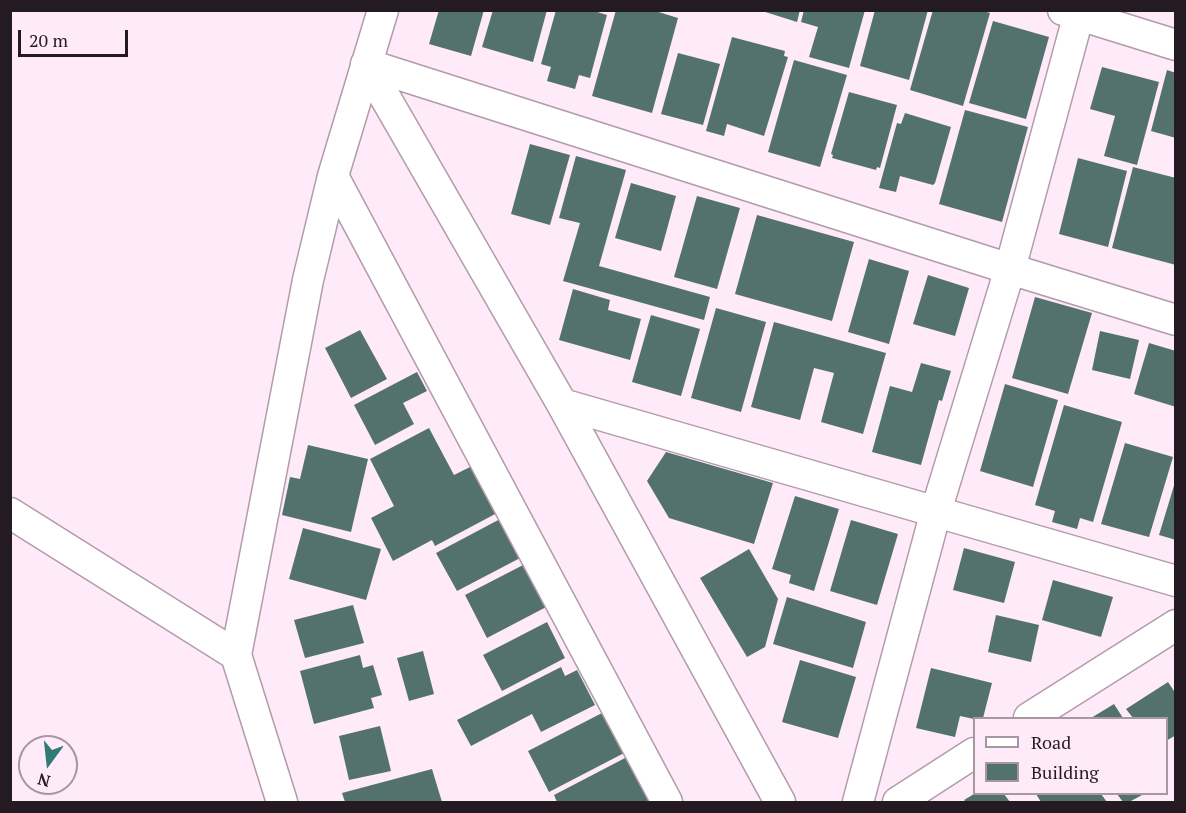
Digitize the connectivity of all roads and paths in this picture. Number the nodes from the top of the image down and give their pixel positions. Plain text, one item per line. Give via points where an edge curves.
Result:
1 (383, 10) edge
2 (1074, 12) edge
3 (1176, 45) edge
4 (366, 63) junction
5 (333, 176) junction
6 (1010, 269) junction
7 (1176, 320) edge
8 (562, 404) junction
9 (936, 511) junction
10 (10, 513) edge
11 (1176, 581) edge
12 (1176, 625) edge
13 (236, 655) junction
14 (1031, 717) edge
15 (973, 754) edge
16 (282, 802) edge
17 (668, 802) edge
18 (780, 802) edge
19 (858, 802) edge
20 (898, 802) edge

1 - 4 street
2 - 3 street
2 - 6 street
4 - 5 street
4 - 6 street
4 - 8 street
5 - 13 street via 308,280
5 - 17 street
6 - 7 street
6 - 9 street
8 - 9 street
8 - 18 street
9 - 11 street
9 - 19 street
10 - 13 street
12 - 14 street
13 - 16 street
15 - 20 street

